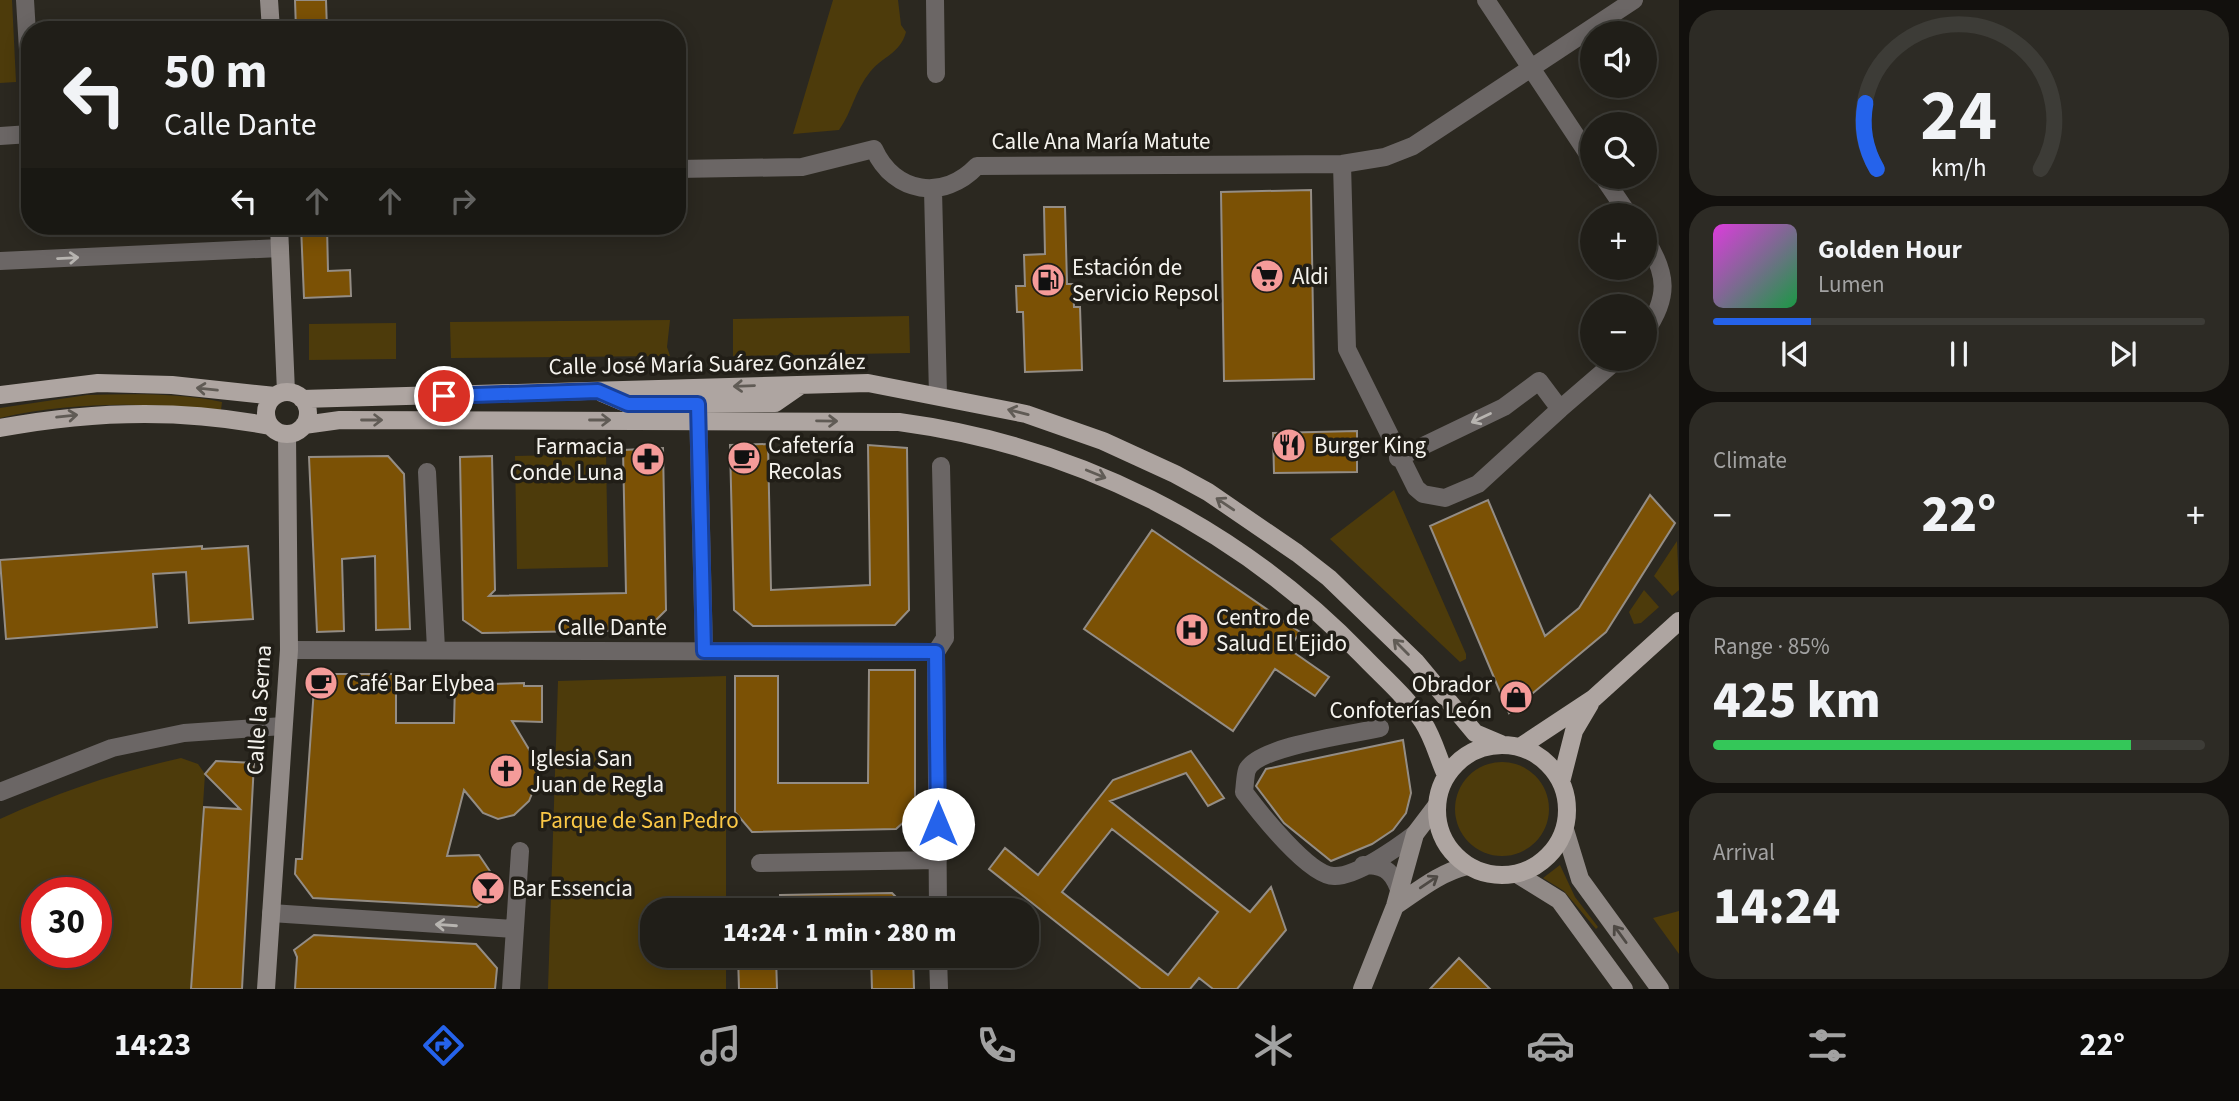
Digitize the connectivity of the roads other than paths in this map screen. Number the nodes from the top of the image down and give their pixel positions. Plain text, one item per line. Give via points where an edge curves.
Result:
1 (25, 0) edge
2 (269, 0) edge
3 (935, 0) edge
4 (1486, 0) edge
5 (1634, 0) edge
6 (26, 21) edge
7 (270, 21) edge
8 (1532, 68) junction
9 (936, 74) dead end
10 (21, 135) edge
11 (0, 136) edge
12 (1580, 142) edge
13 (1342, 164) junction
14 (686, 169) edge
15 (933, 190) junction
16 (279, 235) edge
17 (280, 248) junction
18 (0, 261) edge
19 (1657, 266) edge
20 (1657, 313) edge
21 (1604, 371) edge
22 (801, 385) junction
23 (598, 391) junction
24 (0, 395) edge
25 (288, 396) junction
26 (938, 396) junction
27 (1560, 409) junction
28 (698, 412) junction
29 (304, 425) junction
30 (270, 426) junction
31 (0, 428) edge
32 (287, 435) junction
33 (1398, 458) junction
34 (941, 466) dead end
35 (427, 472) dead end
36 (1679, 621) edge
37 (436, 649) junction
38 (289, 650) junction
39 (704, 651) junction
40 (936, 652) junction
41 (1594, 698) junction
42 (283, 726) junction
43 (1380, 728) dead end
44 (1501, 744) junction
45 (1520, 747) junction
46 (1446, 775) junction
47 (1562, 782) junction
48 (0, 792) edge
49 (1437, 805) junction
50 (1565, 830) junction
51 (1416, 834) junction
52 (520, 851) dead end
53 (938, 860) junction
54 (760, 863) dead end
55 (1363, 865) junction
56 (1468, 866) junction
57 (1517, 874) junction
58 (1398, 887) junction
59 (938, 898) edge
60 (1395, 906) junction
61 (271, 913) junction
62 (514, 929) junction
63 (938, 968) edge
64 (266, 989) edge
65 (511, 989) edge
66 (939, 989) edge
67 (1362, 989) edge
68 (1624, 989) edge
69 (1660, 989) edge

1 - 6 street
2 - 7 street
3 - 9 street
4 - 8 street
5 - 8 street, Calle Ana María Matute
8 - 12 street
8 - 13 street, Calle Ana María Matute via 1413,146 1385,157
10 - 11 street
13 - 15 street, Calle Ana María Matute via 977,166 952,186
13 - 33 street via 1348,349
14 - 15 street via 802,167 874,149 889,173 901,182
15 - 26 street
16 - 17 street
18 -> 17 street
17 - 25 street
19 - 20 street via 1663,280
21 - 27 street
22 -> 23 main road, Calle José María Suárez González
22 - 26 main road, Calle José María Suárez González via 868,383
22 - 28 main road via 775,402
23 - 25 main road, Calle José María Suárez González
23 - 28 main road via 628,404
25 -> 24 main road, Calle José María Suárez González via 98,383
25 - 29 main road via 308,415
25 - 30 main road via 265,412
44 -> 26 main road, Calle José María Suárez González via 1475,733 1416,662 1329,578 1208,492 1142,457 1066,427
27 -> 33 street via 1539,381 1504,407
27 - 33 street via 1478,484 1445,498 1423,494
29 -> 28 main road via 341,420
28 - 39 street
28 -> 46 main road via 943,428 1029,448 1104,476 1177,513 1241,553 1346,638 1410,704 1430,734
29 - 32 main road
31 -> 30 main road via 97,413 171,415
30 - 32 main road
32 - 38 street, Calle la Serna
34 - 40 street via 945,638
35 - 37 street
36 - 41 main road
37 - 38 street, Calle Dante
37 - 39 street, Calle Dante
38 - 42 street, Calle la Serna
39 - 40 street, Calle Dante
40 - 53 street
41 - 45 main road
41 - 47 main road via 1574,731
42 - 48 street via 184,733 112,748
42 - 61 street, Calle la Serna
43 - 55 street via 1258,758 1247,769 1244,792 1272,828 1320,873 1345,875
44 - 45 main road
44 - 46 main road via 1470,754
45 - 47 main road via 1537,754
46 - 49 main road
47 - 50 main road via 1567,797
49 - 51 street
49 - 56 main road via 1444,840
50 - 57 main road via 1538,865
69 -> 50 street via 1580,879
51 - 55 street
51 - 58 street
52 - 62 street
53 - 54 street
53 - 59 street
55 - 58 street via 1381,865 1393,874
56 - 57 main road via 1492,874
60 -> 56 street via 1449,870
57 - 68 street via 1559,900
58 - 60 street
60 - 67 street
62 -> 61 street
61 - 64 street, Calle la Serna
62 - 65 street
63 - 66 street

